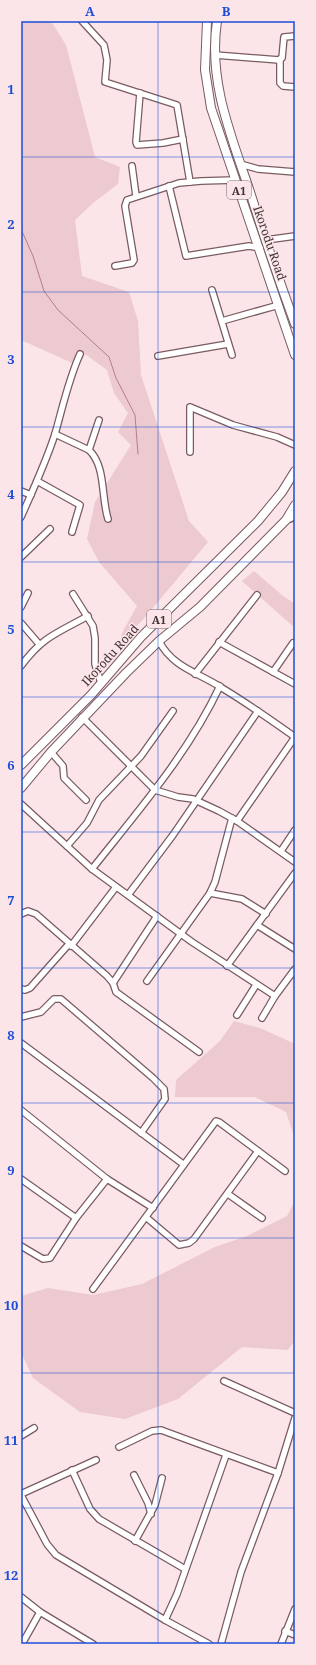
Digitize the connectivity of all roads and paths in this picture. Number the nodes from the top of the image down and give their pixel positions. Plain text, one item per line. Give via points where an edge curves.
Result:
1 (82, 21) edge
2 (207, 21) edge
3 (217, 21) edge
4 (295, 36) edge
5 (215, 55) junction
6 (280, 59) junction
7 (295, 87) edge
8 (140, 93) junction
9 (183, 139) junction
10 (240, 164) junction
11 (132, 166) dead end
12 (258, 168) junction
13 (295, 172) edge
14 (244, 176) junction
15 (236, 180) junction
16 (190, 182) junction
17 (169, 186) junction
18 (136, 196) junction
19 (295, 236) edge
20 (266, 240) junction
21 (260, 248) junction
22 (115, 266) dead end
23 (212, 290) dead end
24 (279, 305) junction
25 (222, 321) junction
26 (295, 324) edge
27 (228, 344) junction
28 (80, 354) dead end
29 (295, 355) edge
30 (158, 356) dead end
31 (232, 356) dead end
32 (99, 420) dead end
33 (55, 434) junction
34 (295, 445) edge
35 (89, 450) junction
36 (190, 452) dead end
37 (294, 474) edge
38 (37, 481) junction
39 (21, 490) edge
40 (31, 494) junction
41 (295, 505) edge
42 (21, 517) edge
43 (291, 517) edge
44 (108, 519) dead end
45 (50, 529) dead end
46 (72, 532) dead end
47 (21, 558) edge
48 (28, 592) dead end
49 (73, 594) dead end
50 (257, 595) dead end
51 (21, 607) edge
52 (88, 616) junction
53 (21, 623) edge
54 (159, 641) junction
55 (219, 642) junction
56 (293, 643) dead end
57 (39, 644) junction
58 (21, 666) edge
59 (273, 672) junction
60 (195, 674) junction
61 (101, 682) junction
62 (295, 684) edge
63 (220, 686) junction
64 (173, 711) dead end
65 (258, 711) junction
66 (82, 718) junction
67 (295, 737) edge
68 (51, 752) junction
69 (21, 765) edge
70 (132, 767) junction
71 (21, 788) edge
72 (155, 790) junction
73 (86, 800) dead end
74 (197, 801) junction
75 (21, 804) edge
76 (234, 819) junction
77 (295, 830) edge
78 (66, 846) junction
79 (280, 851) junction
80 (295, 862) edge
81 (92, 869) junction
82 (295, 873) edge
83 (116, 887) junction
84 (210, 893) junction
85 (128, 895) junction
86 (21, 914) edge
87 (266, 914) junction
88 (157, 916) junction
89 (257, 925) junction
90 (181, 934) junction
91 (70, 945) junction
92 (295, 949) edge
93 (227, 966) junction
94 (295, 969) edge
95 (147, 981) dead end
96 (113, 983) junction
97 (256, 985) junction
98 (21, 989) edge
99 (275, 996) junction
100 (238, 1015) dead end
101 (21, 1018) edge
102 (262, 1018) dead end
103 (21, 1043) edge
104 (199, 1052) dead end
105 (21, 1110) edge
106 (141, 1133) junction
107 (258, 1151) junction
108 (183, 1164) junction
109 (285, 1171) dead end
110 (21, 1179) edge
111 (106, 1179) junction
112 (228, 1194) junction
113 (153, 1208) junction
114 (76, 1218) junction
115 (147, 1218) junction
116 (262, 1218) dead end
117 (21, 1246) edge
118 (93, 1290) dead end
119 (224, 1381) dead end
120 (295, 1413) edge
121 (295, 1418) edge
122 (34, 1428) dead end
123 (21, 1436) edge
124 (119, 1446) dead end
125 (226, 1455) junction
126 (96, 1460) dead end
127 (72, 1470) junction
128 (278, 1473) junction
129 (134, 1475) dead end
130 (162, 1478) dead end
131 (21, 1495) edge
132 (151, 1514) junction
133 (135, 1541) junction
134 (185, 1569) junction
135 (21, 1597) edge
136 (295, 1609) edge
137 (40, 1612) junction
138 (165, 1620) junction
139 (285, 1631) junction
140 (295, 1635) edge
141 (22, 1644) edge
142 (93, 1644) edge
143 (209, 1644) edge
144 (221, 1644) edge
145 (281, 1644) edge

1 - 8 street via 104,45 107,60 105,82
2 - 15 highway, Ikorodu Road / A1 via 205,70 211,108
3 - 5 highway, Ikorodu Road / A1
4 - 6 street via 284,37
5 - 6 street
5 - 10 highway, Ikorodu Road / A1 via 220,101
6 - 7 street via 280,83 283,86
8 - 9 street via 177,105
8 - 9 street via 136,142 138,145
9 - 16 street
10 - 12 street
10 - 14 highway, Ikorodu Road / A1
11 - 18 street
12 - 13 street
12 - 14 street
14 - 20 highway, Ikorodu Road / A1
15 - 16 street
15 - 21 highway, Ikorodu Road / A1
16 - 17 street
17 - 18 street
17 - 21 street via 186,256 249,246
18 - 22 street via 127,200 124,206 134,262
19 - 20 street
20 - 26 highway, Ikorodu Road / A1
21 - 24 highway, Ikorodu Road / A1
23 - 25 street
24 - 25 street
24 - 29 highway, Ikorodu Road / A1
25 - 27 street
27 - 30 street
27 - 31 street
28 - 33 street via 68,381
32 - 35 street
33 - 35 street
33 - 38 street
34 - 36 street via 277,437 233,425 190,406
35 - 44 street via 97,460
37 - 61 highway, Ikorodu Road / A1 via 272,506 141,637
38 - 40 street
38 - 46 street via 80,505
39 - 40 street
40 - 42 street
41 - 43 highway, Ikorodu Road / A1
43 - 54 highway, Ikorodu Road / A1 via 200,606
45 - 47 street
48 - 51 street
49 - 52 street
50 - 55 street
52 - 57 street
52 - 61 street via 94,632 95,664
53 - 57 street
54 - 60 street via 168,656
54 - 66 highway, Ikorodu Road / A1
55 - 59 street
55 - 60 street
56 - 59 street
57 - 58 street
59 - 62 street
60 - 63 street
61 - 69 highway, Ikorodu Road / A1
63 - 65 street
63 - 72 street via 203,720
64 - 70 street
65 - 67 street
65 - 74 street
66 - 68 highway, Ikorodu Road / A1
66 - 70 street
67 - 76 street
68 - 71 highway, Ikorodu Road / A1
68 - 73 street via 63,766 64,778
70 - 72 street
70 - 78 street via 99,800 87,823
72 - 74 street
72 - 81 street
74 - 76 street
74 - 85 street
75 - 78 street
76 - 79 street
76 - 84 street via 216,882
77 - 79 street
78 - 81 street
79 - 80 street
81 - 83 street
82 - 87 street
83 - 85 street
83 - 91 street
84 - 87 street via 242,899
84 - 90 street
85 - 88 street
86 - 91 street via 28,910 36,914
87 - 89 street
88 - 90 street
88 - 96 street
89 - 92 street
89 - 93 street
90 - 93 street
90 - 95 street
91 - 96 street
91 - 98 street via 30,988
93 - 97 street
94 - 99 street
96 - 104 street via 116,992
97 - 99 street
97 - 100 street
99 - 102 street
101 - 106 street via 41,1012 54,999 61,999 159,1084 164,1089 165,1099
103 - 106 street
105 - 111 street
106 - 108 street
107 - 108 street via 216,1121
107 - 109 street
107 - 112 street
108 - 113 street
110 - 114 street
111 - 113 street
111 - 114 street
112 - 115 street via 189,1243 180,1245
112 - 116 street
113 - 115 street
114 - 117 street via 50,1258 43,1258
115 - 118 street
119 - 120 street
121 - 128 street
122 - 123 street
124 - 125 street via 161,1430
125 - 128 street
125 - 134 street
126 - 127 street
127 - 131 street
127 - 133 street via 94,1514
128 - 144 street via 241,1572
129 - 132 street via 148,1502
130 - 132 street
131 - 138 street via 47,1544 56,1555
132 - 133 street
133 - 134 street
134 - 138 street
135 - 137 street
136 - 139 street
137 - 141 street
137 - 142 street
138 - 143 street
139 - 140 street
139 - 145 street

